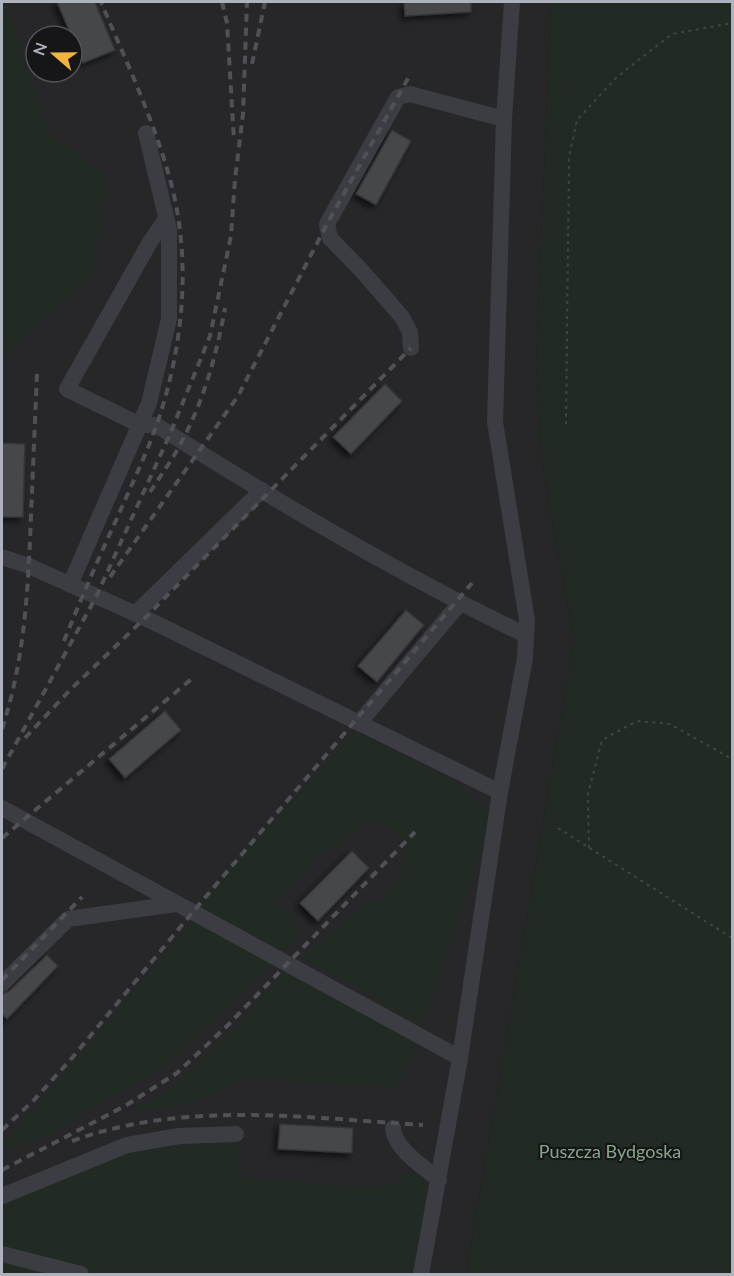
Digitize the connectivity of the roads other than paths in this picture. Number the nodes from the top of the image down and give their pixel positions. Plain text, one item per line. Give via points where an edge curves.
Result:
1 (512, 2) edge
2 (504, 119) junction
3 (146, 133) dead end
4 (166, 219) junction
5 (411, 348) dead end
6 (140, 425) junction
7 (262, 490) junction
8 (2, 557) edge
9 (70, 585) junction
10 (460, 603) junction
11 (135, 614) junction
12 (526, 635) junction
13 (360, 723) junction
14 (500, 792) junction
15 (2, 808) edge
16 (176, 904) junction
17 (2, 984) edge
18 (460, 1058) junction
19 (393, 1128) dead end
20 (236, 1134) dead end
21 (439, 1180) junction
22 (2, 1196) edge
23 (2, 1254) edge
24 (81, 1275) edge
25 (421, 1275) edge

1 - 2 lane
2 - 5 lane via 410,94 398,97 327,224 330,238 402,317 410,332
2 - 12 lane via 495,422 527,621
3 - 4 lane
4 - 6 lane via 169,319
4 - 6 lane via 67,389
6 - 7 lane via 156,425
6 - 9 lane
7 - 10 lane
7 - 11 lane
8 - 9 lane
9 - 11 lane
10 - 12 lane
10 - 13 lane
11 - 13 lane
12 - 14 lane
13 - 14 lane
14 - 18 lane
15 - 16 lane
16 - 17 lane via 68,919
16 - 18 lane
18 - 21 lane
19 - 21 lane via 400,1146
20 - 22 lane via 179,1136 127,1145
21 - 25 lane
23 - 24 lane

